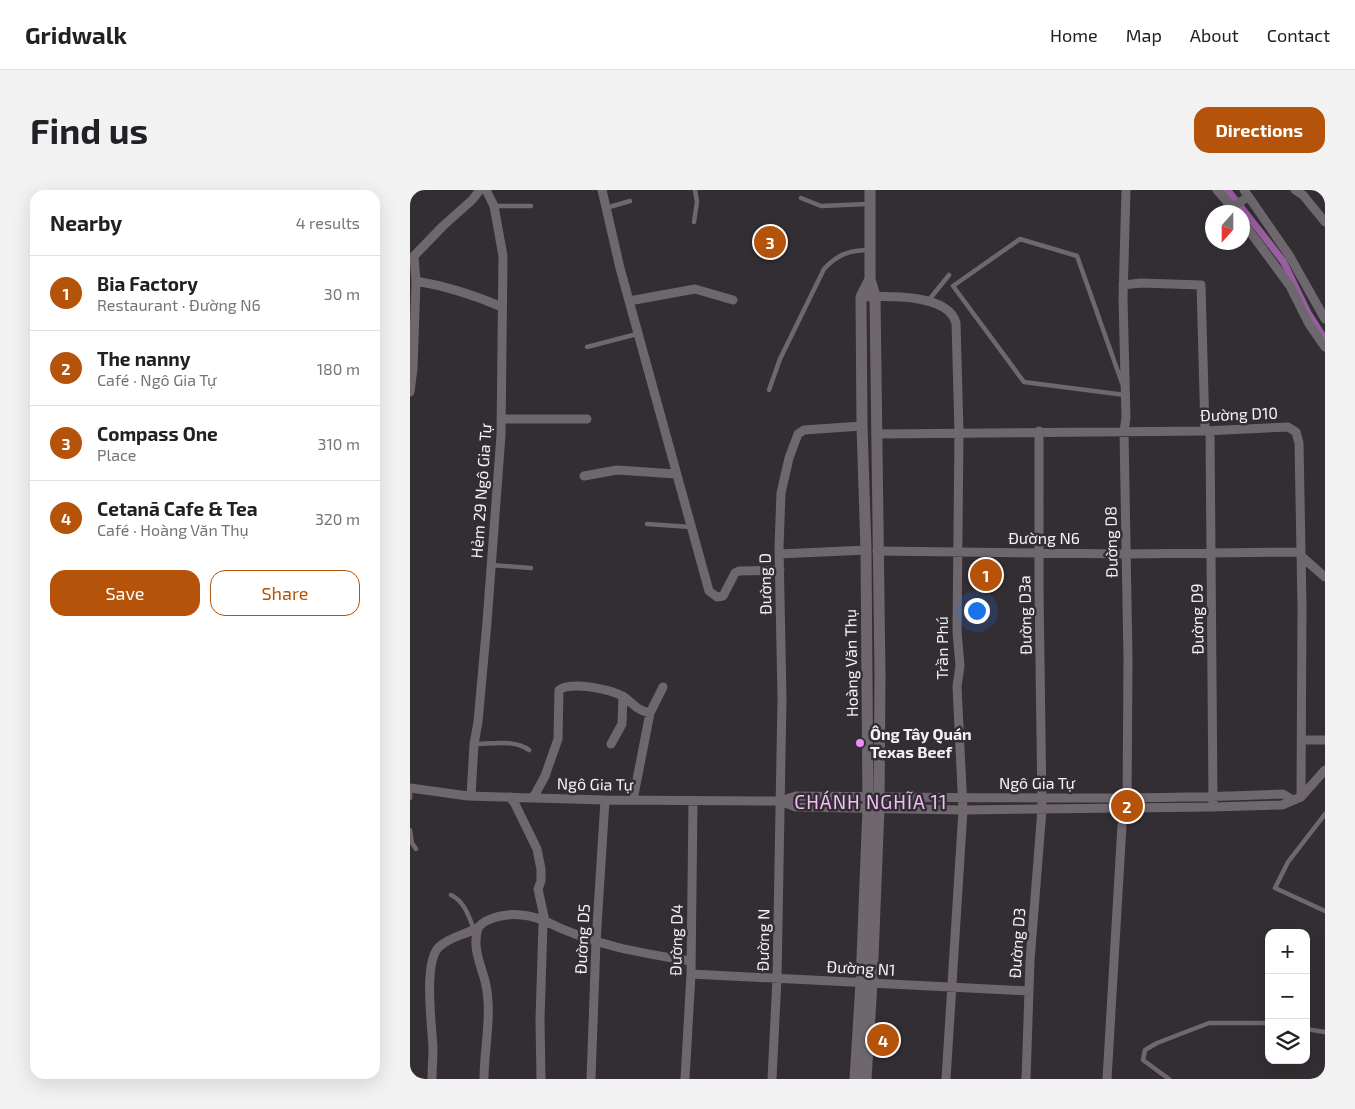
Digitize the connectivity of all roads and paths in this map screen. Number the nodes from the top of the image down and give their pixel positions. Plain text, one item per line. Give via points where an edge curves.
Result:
1 (480, 190) edge
2 (486, 190) edge
3 (602, 190) edge
4 (695, 190) edge
5 (870, 190) edge
6 (1126, 190) edge
7 (1217, 190) edge
8 (1295, 190) edge
9 (1248, 193) edge
10 (801, 198) dead end
11 (630, 201) dead end
12 (870, 204) junction
13 (1230, 205) edge
14 (1238, 205) edge
15 (494, 206) junction
16 (531, 206) dead end
17 (606, 208) junction
18 (694, 222) dead end
19 (1325, 222) edge
20 (1250, 232) edge
21 (871, 250) junction
22 (412, 256) edge
23 (948, 275) dead end
24 (870, 279) junction
25 (416, 281) junction
26 (1124, 285) junction
27 (875, 296) junction
28 (861, 298) junction
29 (733, 300) dead end
30 (629, 301) junction
31 (928, 301) junction
32 (502, 307) junction
33 (1325, 319) edge
34 (638, 334) junction
35 (587, 347) dead end
36 (1325, 347) edge
37 (769, 390) dead end
38 (410, 392) edge
39 (1126, 395) junction
40 (862, 403) junction
41 (875, 403) junction
42 (501, 419) junction
43 (587, 419) dead end
44 (862, 426) junction
45 (1039, 431) junction
46 (1124, 431) junction
47 (1208, 431) junction
48 (959, 432) junction
49 (876, 434) junction
50 (676, 474) junction
51 (584, 476) dead end
52 (876, 477) junction
53 (864, 478) junction
54 (647, 524) dead end
55 (691, 527) junction
56 (872, 551) junction
57 (1211, 552) junction
58 (958, 553) junction
59 (1039, 553) junction
60 (780, 554) junction
61 (1126, 554) junction
62 (1301, 554) junction
63 (491, 565) junction
64 (531, 568) dead end
65 (780, 570) junction
66 (1325, 577) edge
67 (879, 620) junction
68 (866, 622) junction
69 (867, 676) junction
70 (880, 676) junction
71 (663, 688) dead end
72 (623, 696) junction
73 (650, 712) junction
74 (874, 732) junction
75 (1302, 740) junction
76 (1325, 740) edge
77 (474, 744) junction
78 (612, 744) dead end
79 (529, 750) dead end
80 (1325, 770) edge
81 (410, 788) edge
82 (471, 796) junction
83 (510, 797) junction
84 (1213, 797) junction
85 (410, 798) edge
86 (534, 798) junction
87 (962, 798) junction
88 (1042, 798) junction
89 (1127, 798) junction
90 (1297, 798) junction
91 (605, 800) junction
92 (633, 800) junction
93 (693, 801) junction
94 (780, 801) junction
95 (874, 803) junction
96 (1213, 807) junction
97 (1127, 808) junction
98 (1042, 809) junction
99 (963, 810) junction
100 (1325, 814) edge
101 (410, 830) edge
102 (416, 850) dead end
103 (451, 895) dead end
104 (1325, 911) edge
105 (545, 921) junction
106 (476, 929) junction
107 (596, 942) junction
108 (691, 961) junction
109 (691, 974) junction
110 (777, 978) junction
111 (867, 983) junction
112 (952, 987) junction
113 (1029, 991) junction
114 (1265, 1023) edge
115 (1310, 1030) edge
116 (1325, 1032) edge
117 (862, 1046) junction
118 (432, 1079) edge
119 (484, 1079) edge
120 (541, 1079) edge
121 (591, 1079) edge
122 (685, 1079) edge
123 (772, 1079) edge
124 (855, 1079) edge
125 (866, 1079) edge
126 (946, 1079) edge
127 (1026, 1079) edge
128 (1108, 1079) edge
129 (1169, 1079) edge

1 - 22 street
2 - 15 street, Hẻm 29 Ngô Gia Tự
3 - 17 street
4 - 18 lane
5 - 12 street, Hoàng Văn Thụ
6 - 26 street, Đường D8
7 - 13 street
8 - 19 street
9 - 14 street
9 - 33 street via 1289,255
10 - 12 lane via 821,206
11 - 17 lane
12 - 21 street, Hoàng Văn Thụ
15 - 16 lane
15 - 32 street, Hẻm 29 Ngô Gia Tự via 503,256
17 - 30 street
20 - 36 street via 1290,286
21 - 24 street, Hoàng Văn Thụ
21 - 37 lane via 846,252 824,269
22 - 25 street
23 - 31 lane
24 - 27 street, Hoàng Văn Thụ
24 - 28 street, Hoàng Văn Thụ
25 - 32 street via 473,295
25 - 38 street
26 - 39 street, Đường D8
26 - 47 street, Đường D9 via 1201,285
27 - 28 street, Trần Phú
27 - 31 street, Trần Phú
27 - 41 street, Hoàng Văn Thụ
28 - 40 street, Hoàng Văn Thụ
29 - 30 street via 695,289
30 - 34 street
31 - 48 street, Trần Phú via 951,312 956,321
32 - 42 street, Hẻm 29 Ngô Gia Tự
34 - 35 lane
34 - 50 street
39 - 39 lane via 1077,256 1020,239 953,286 1024,382
39 - 46 street, Đường D8
40 - 41 street
40 - 44 street, Hoàng Văn Thụ
41 - 49 street, Hoàng Văn Thụ
42 - 43 street
42 - 63 street, Hẻm 29 Ngô Gia Tự
44 - 53 street, Hoàng Văn Thụ
44 - 60 street, Đường D via 804,430 798,434 781,494
45 - 46 street, Đường D10
45 - 48 street, Đường D10
45 - 59 street, Đường D3a
46 - 47 street, Đường D10
46 - 61 street, Đường D8
47 - 57 street, Đường D9
47 - 62 street, Đường D10 via 1288,427 1296,432 1299,443
48 - 49 street, Đường D10
48 - 58 street, Trần Phú
49 - 52 street, Hoàng Văn Thụ
50 - 51 street via 617,470
50 - 55 street
52 - 53 street
52 - 56 street, Hoàng Văn Thụ
53 - 56 street, Hoàng Văn Thụ
54 - 55 lane
55 - 65 street via 705,583 717,597 724,596 739,571
56 - 58 street, Đường N6
56 - 60 street, Đường N6
56 - 67 street, Hoàng Văn Thụ
56 - 68 street, Hoàng Văn Thụ
57 - 61 street, Đường N6
57 - 62 street, Đường N6
57 - 84 street, Đường D9
58 - 59 street, Đường N6
58 - 87 street, Trần Phú via 960,666 957,686
59 - 61 street, Đường N6
59 - 88 street, Đường D3a
60 - 65 street, Đường D
61 - 89 street, Đường D8
62 - 66 street
62 - 75 street, Đường D10
63 - 64 lane
63 - 77 street, Hẻm 29 Ngô Gia Tự
65 - 94 street, Đường D
67 - 68 street
67 - 70 street, Hoàng Văn Thụ
68 - 69 street, Hoàng Văn Thụ
69 - 70 street
69 - 74 street, Hoàng Văn Thụ
70 - 74 street, Hoàng Văn Thụ
71 - 73 street
72 - 73 street via 640,710
72 - 78 street via 622,724
72 - 86 street via 605,689 572,686 559,690 558,739
73 - 92 street
74 - 95 street, Hoàng Văn Thụ
75 - 76 street
75 - 90 street, Đường D10
77 - 79 lane via 509,744
77 - 82 street, Hẻm 29 Ngô Gia Tự
80 - 90 street
81 - 82 street, Ngô Gia Tự
81 - 85 lane
82 - 83 street, Ngô Gia Tự
83 - 86 street, Ngô Gia Tự
83 - 105 street via 537,849 541,869 538,889
84 - 89 street, Ngô Gia Tự
84 - 90 street, Ngô Gia Tự via 1283,794
84 - 96 street, Đường D9
86 - 91 street, Ngô Gia Tự
87 - 88 street, Ngô Gia Tự
87 - 95 street, Ngô Gia Tự
87 - 99 street, Trần Phú
88 - 89 street, Ngô Gia Tự
88 - 98 street, Đường D3a
89 - 97 street, Đường D8
90 - 96 street, Ngô Gia Tự via 1282,805
91 - 92 street, Ngô Gia Tự
91 - 107 street, Đường D5
92 - 93 street, Ngô Gia Tự
93 - 94 street, Ngô Gia Tự
93 - 108 street, Đường D4
94 - 95 street, Ngô Gia Tự via 796,796
94 - 110 street, Đường N
95 - 99 street, Ngô Gia Tự
95 - 111 street, Hoàng Văn Thụ
96 - 97 street, Ngô Gia Tự
97 - 98 street, Ngô Gia Tự
97 - 128 street via 1122,825
98 - 99 street, Ngô Gia Tự
98 - 113 street, Đường D3
99 - 112 street, Trần Phú
100 - 104 lane via 1288,862 1275,888
101 - 102 lane
103 - 106 lane via 468,913
105 - 106 street via 532,915 513,914 484,922
105 - 107 street
105 - 120 street
106 - 118 street via 449,940 433,954 430,977
106 - 119 street via 476,953 487,994
107 - 108 street via 643,954
107 - 121 street, Đường D5
108 - 109 street, Đường D4
109 - 110 street, Đường N1
109 - 122 street, Đường D4
110 - 111 street, Đường N1
110 - 123 street, Đường N
111 - 112 street, Đường N1
111 - 117 street, Hoàng Văn Thụ
112 - 113 street, Đường N1
112 - 126 street, Trần Phú
113 - 127 street, Đường D3
114 - 129 lane via 1209,1022 1157,1043 1146,1050 1143,1060
115 - 116 lane
117 - 124 street, Hoàng Văn Thụ
117 - 125 street, Hoàng Văn Thụ

